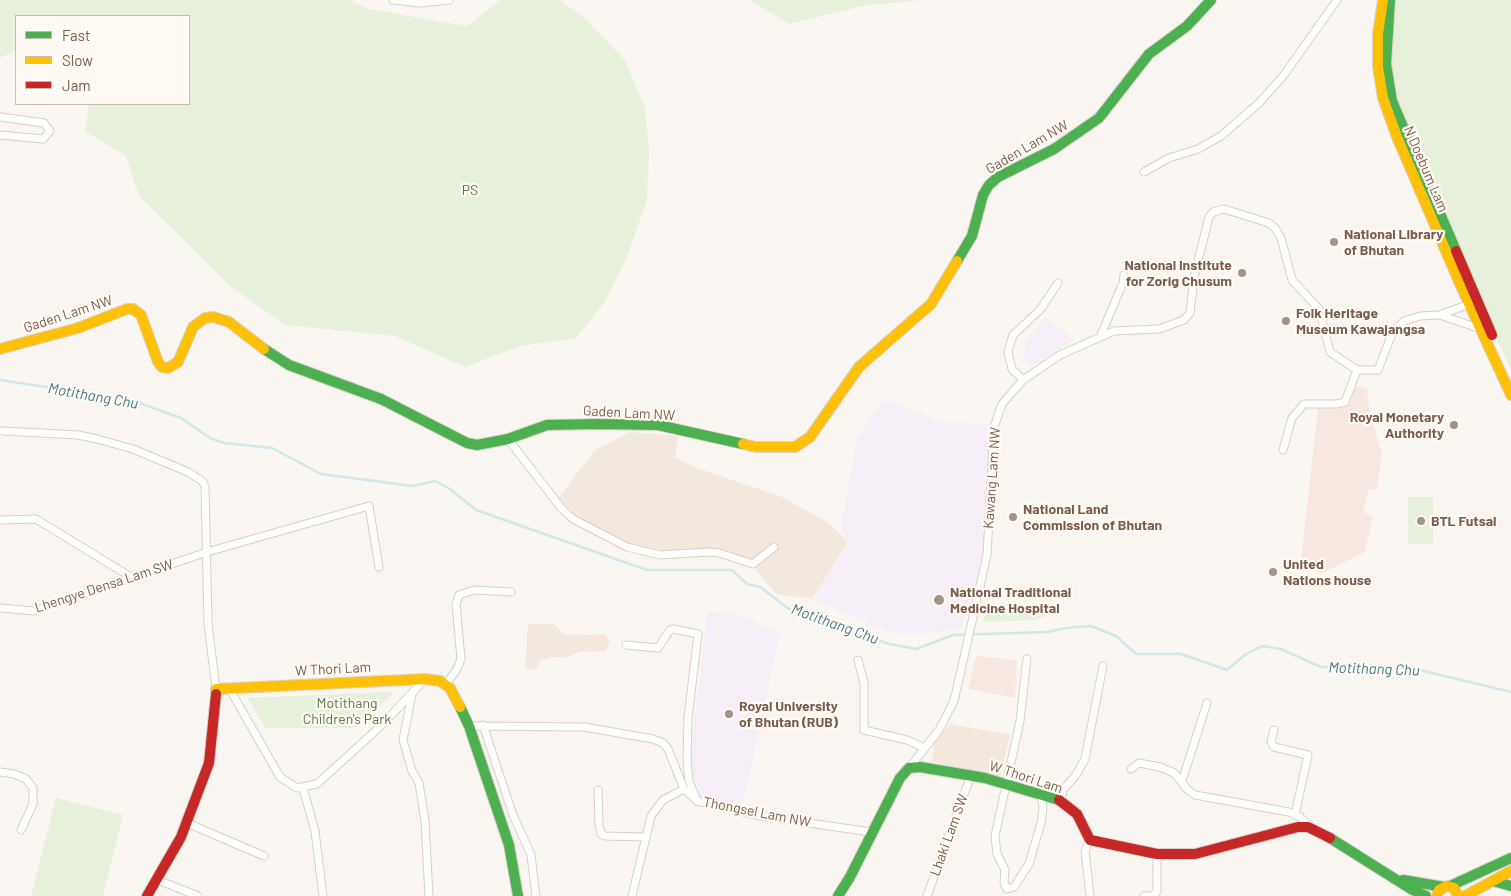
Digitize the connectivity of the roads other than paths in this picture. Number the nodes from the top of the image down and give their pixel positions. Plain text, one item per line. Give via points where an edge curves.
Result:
1 (393, 0) edge
2 (448, 0) edge
3 (1211, 0) edge
4 (1337, 0) edge
5 (1383, 0) edge
6 (1390, 0) edge
7 (0, 117) edge
8 (0, 135) edge
9 (1144, 172) dead end
10 (1124, 275) dead end
11 (1058, 284) dead end
12 (1473, 303) junction
13 (1439, 315) junction
14 (1486, 329) junction
15 (1100, 337) junction
16 (0, 349) edge
17 (1357, 370) junction
18 (1023, 380) junction
19 (1511, 380) edge
20 (1511, 395) edge
21 (3, 431) dead end
22 (508, 438) junction
23 (1283, 450) dead end
24 (0, 520) edge
25 (774, 547) dead end
26 (207, 552) junction
27 (379, 567) dead end
28 (131, 577) junction
29 (511, 592) dead end
30 (0, 608) edge
31 (626, 645) dead end
32 (1027, 659) dead end
33 (858, 660) dead end
34 (1103, 666) dead end
35 (425, 679) junction
36 (446, 684) junction
37 (230, 688) junction
38 (216, 689) junction
39 (412, 693) junction
40 (1206, 703) dead end
41 (483, 725) junction
42 (469, 726) junction
43 (1274, 730) dead end
44 (925, 748) junction
45 (909, 768) junction
46 (1131, 769) dead end
47 (0, 772) edge
48 (972, 775) junction
49 (1182, 780) junction
50 (1006, 784) junction
51 (303, 788) junction
52 (684, 789) junction
53 (598, 790) dead end
54 (1041, 795) junction
55 (697, 801) junction
56 (1061, 801) junction
57 (1295, 815) junction
58 (187, 823) junction
59 (1312, 828) junction
60 (21, 830) dead end
61 (870, 832) junction
62 (645, 837) junction
63 (1090, 840) junction
64 (1157, 854) junction
65 (264, 856) dead end
66 (1511, 858) edge
67 (1511, 871) edge
68 (1394, 878) junction
69 (158, 880) junction
70 (1493, 881) junction
71 (1447, 886) junction
72 (1511, 886) edge
73 (1006, 888) junction
74 (148, 896) edge
75 (198, 896) edge
76 (323, 896) edge
77 (430, 896) edge
78 (518, 896) edge
79 (536, 896) edge
80 (632, 896) edge
81 (838, 896) edge
82 (927, 896) edge
83 (1005, 896) edge
84 (1090, 896) edge
85 (1144, 896) edge
86 (1426, 896) edge
87 (1437, 896) edge
88 (1458, 896) edge
89 (1465, 896) edge

1 - 2 street via 420,3
3 - 22 main road, Gaden Lam NW via 1187,26 1145,59 1099,118 1054,149 998,177 989,185 982,195 972,236 931,304 859,367 804,443 786,449 756,447 674,428 598,424 547,425
4 - 9 street via 1284,75 1259,103 1220,136
5 - 12 main road, N Doebum Lam via 1378,67 1383,98
6 - 12 main road, N Doebum Lam via 1386,64 1392,101
7 - 8 street via 44,123 50,130 44,140
10 - 15 street
11 - 18 street via 1040,310 1013,335 1008,352 1012,369
12 - 13 street
12 - 14 main road, N Doebum Lam
13 - 14 street
13 - 17 street via 1404,321 1393,331 1378,370
14 - 19 main road, N Doebum Lam
14 - 20 main road, N Doebum Lam
15 - 17 street, Kawang Lam NW via 1114,331 1159,329 1178,324 1188,316 1209,217 1220,208 1269,223 1275,228 1281,238 1292,280 1319,309 1330,352
15 - 18 street, Kawang Lam NW via 1060,355
16 - 22 main road, Gaden Lam NW via 133,309 141,315 158,362 168,368 178,362 193,327 205,318 213,317 228,322 289,365 381,399 456,439 477,444
17 - 23 street via 1345,402 1304,404 1292,418
18 - 44 street, Kawang Lam NW via 1006,396 996,419 987,555 950,712
21 - 26 street via 97,439 196,476 205,486
22 - 25 street via 562,509 574,519 628,547 660,556 714,553 753,564
24 - 28 street via 36,519
26 - 27 street, Lhengye Densa Lam SW via 369,506
26 - 28 street, Lhengye Densa Lam SW
26 - 38 street via 208,624
28 - 30 street, Lhengye Densa Lam SW via 34,611
29 - 36 street via 474,590 459,595 456,604 461,659
31 - 55 street via 658,648 673,629 698,634 688,718 687,760 689,781
32 - 50 street via 1022,707
33 - 44 street via 864,683 864,730 907,740
34 - 56 street via 1085,759 1063,790
35 - 36 main road, W Thori Lam
35 - 37 main road, W Thori Lam
35 - 39 street
36 - 42 main road
37 - 38 main road, W Thori Lam
37 - 51 street via 280,776 292,786
38 - 58 main road via 212,748
39 - 51 street via 317,784
39 - 77 street via 403,740 425,820
40 - 49 street
41 - 42 street, Thongsel Lam NW
41 - 52 street, Thongsel Lam NW via 584,727 653,740 668,749
41 - 79 street via 513,815 532,855
42 - 78 main road via 509,845
43 - 57 street via 1271,742 1274,747 1308,755
44 - 45 street, Kawang Lam NW
45 - 48 main road, W Thori Lam via 920,766
45 - 61 main road
46 - 49 street via 1139,763 1148,764 1174,773
47 - 60 street via 26,779 33,788 33,804
48 - 50 main road, W Thori Lam
48 - 82 street, Lhaki Lam SW
49 - 57 street via 1195,795
50 - 54 main road, W Thori Lam
50 - 73 street via 995,836 997,854 1005,870
51 - 76 street via 315,831
52 - 55 street, Thongsel Lam NW
52 - 62 street via 657,806
53 - 62 street via 601,834
54 - 56 main road, W Thori Lam
54 - 73 street via 1041,822 1029,864 1014,887
55 - 61 street, Thongsel Lam NW via 760,816
56 - 63 main road, W Thori Lam via 1077,814
57 - 59 street
58 - 65 street
58 - 69 main road
59 - 64 main road via 1298,826 1195,854
59 - 68 main road
61 - 81 main road
62 - 80 street
63 - 64 main road
63 - 84 street via 1085,852
64 - 85 street via 1157,891 1153,896
66 - 71 main road
67 - 70 main road
68 - 71 main road via 1415,884
68 - 86 main road
69 - 74 main road
69 - 75 street
70 - 72 main road
70 - 89 main road
71 - 87 main road via 1439,890
71 - 88 main road via 1456,890
73 - 83 street

